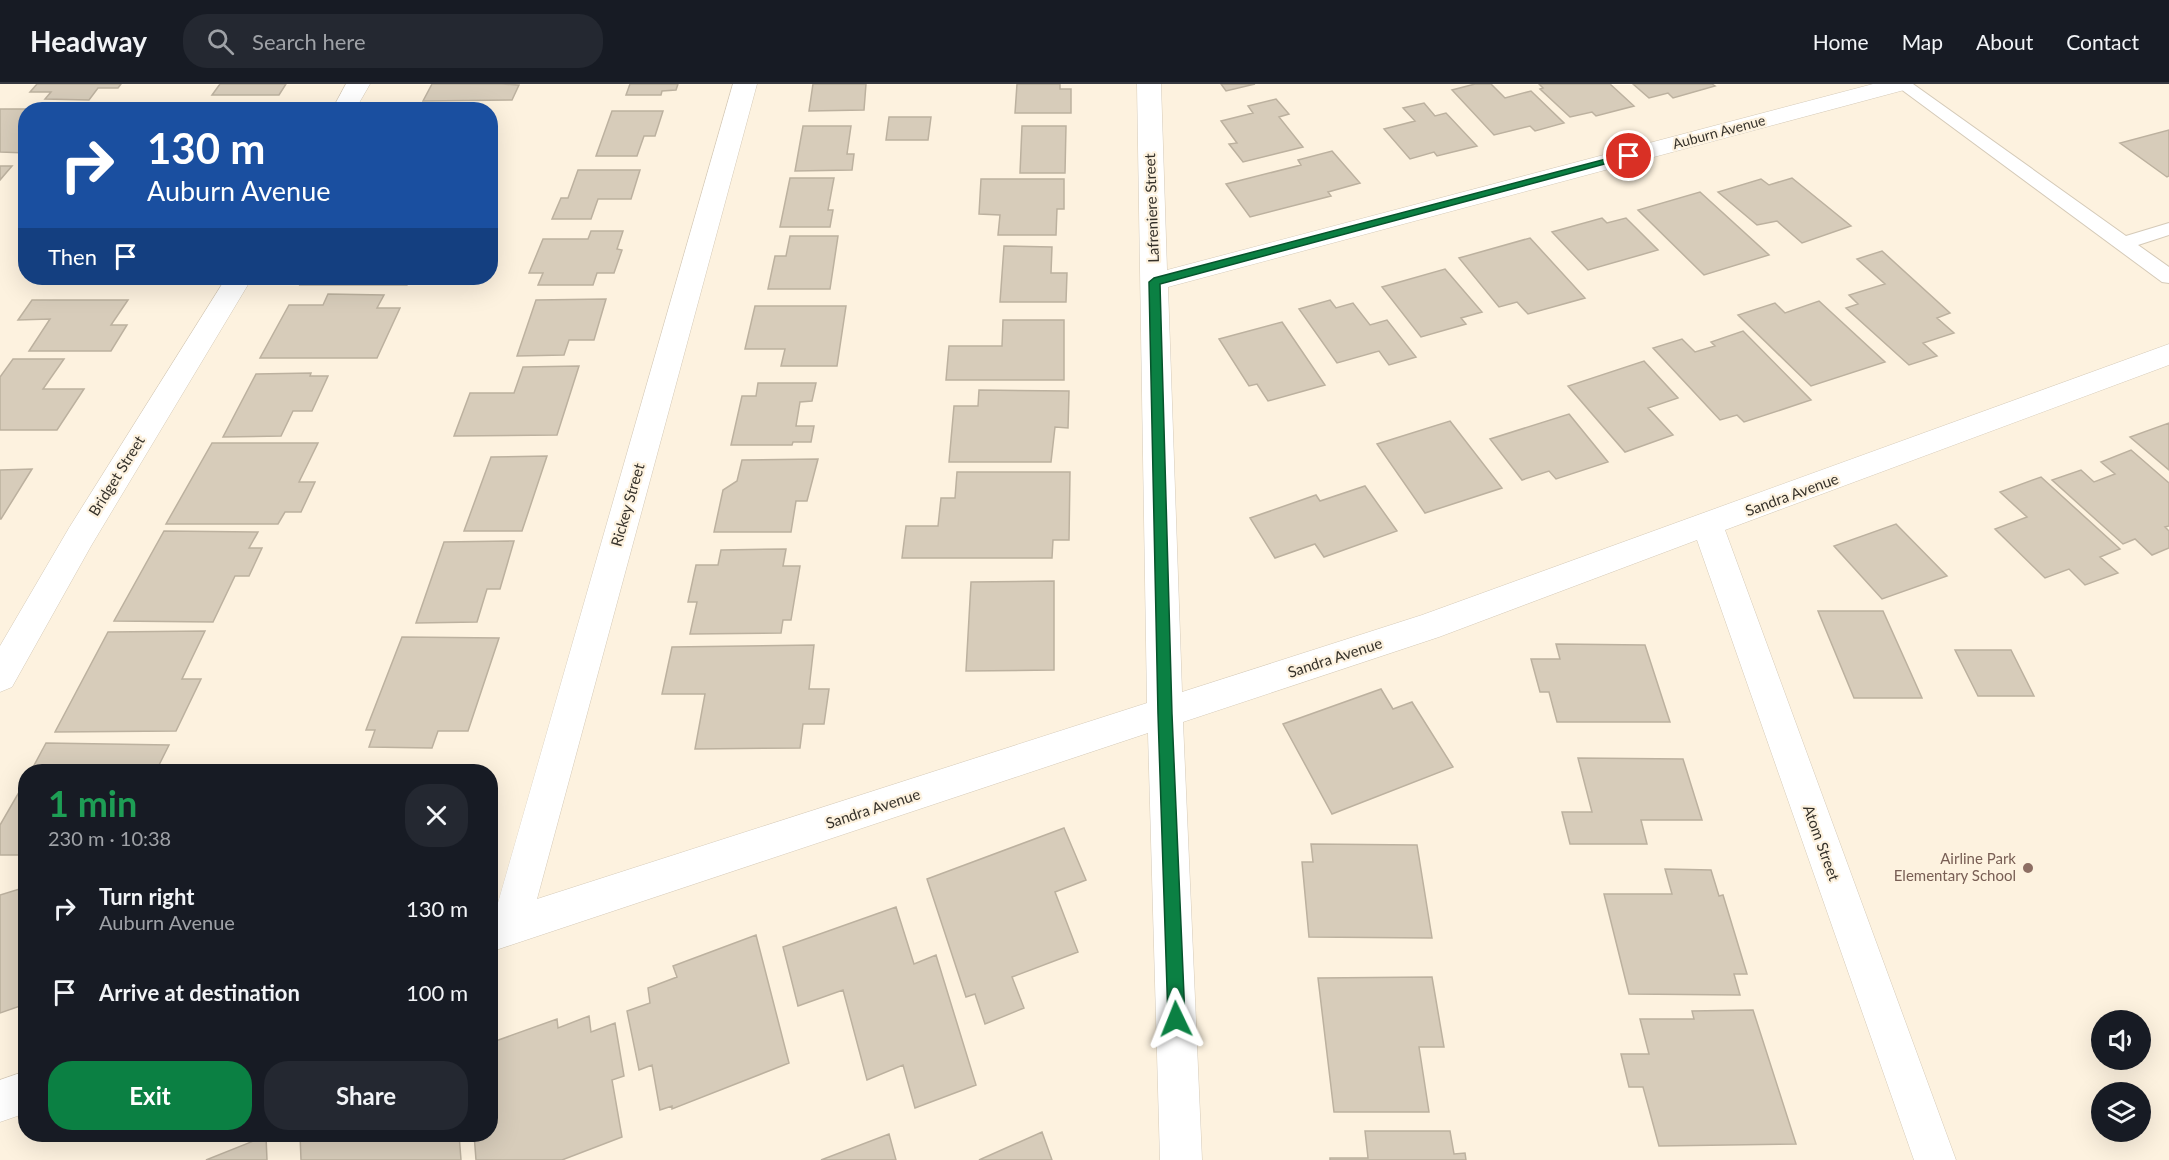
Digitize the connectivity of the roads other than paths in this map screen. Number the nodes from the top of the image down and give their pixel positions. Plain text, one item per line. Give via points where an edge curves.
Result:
1 (358, 84) edge
2 (745, 84) edge
3 (1149, 84) edge
4 (1901, 84) edge
5 (348, 102) edge
6 (2169, 229) edge
7 (2123, 243) junction
8 (2169, 277) edge
9 (1154, 282) junction
10 (235, 285) edge
11 (2169, 354) edge
12 (1708, 526) junction
13 (0, 677) edge
14 (1165, 714) junction
15 (500, 929) edge
16 (18, 1095) edge
17 (0, 1101) edge
18 (1181, 1160) edge
19 (1935, 1160) edge

1 - 5 street
2 - 15 street, Rickey Street
3 - 9 street, Lafreniere Street
4 - 7 lane
4 - 9 street, Auburn Avenue
6 - 7 lane
7 - 8 lane
9 - 14 street, Lafreniere Street
10 - 13 street, Bridget Street via 80,537
11 - 12 street, Sandra Avenue
12 - 14 street, Sandra Avenue via 1427,627
12 - 19 street, Atom Street
14 - 15 street, Sandra Avenue
14 - 18 street, Lafreniere Street
16 - 17 street

